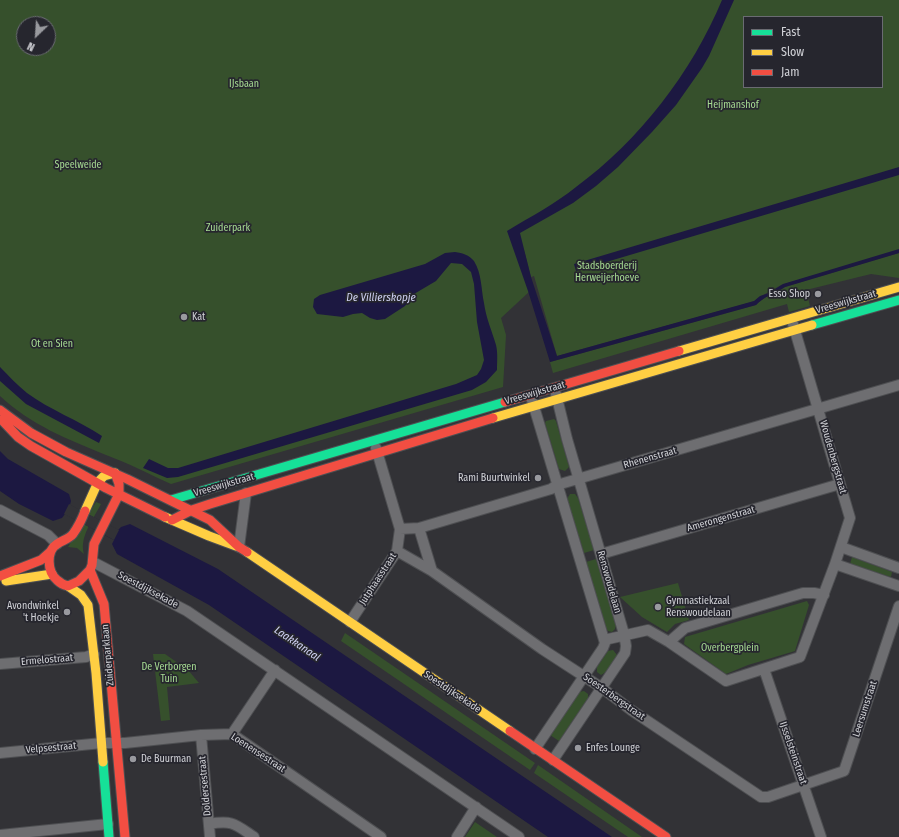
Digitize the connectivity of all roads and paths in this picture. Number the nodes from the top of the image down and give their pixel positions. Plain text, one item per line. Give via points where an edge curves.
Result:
1 (899, 287) edge
2 (899, 300) edge
3 (791, 318) junction
4 (794, 330) junction
5 (899, 385) edge
6 (554, 388) junction
7 (530, 394) junction
8 (558, 400) junction
9 (534, 407) junction
10 (818, 408) junction
11 (0, 410) edge
12 (0, 417) edge
13 (374, 441) junction
14 (378, 453) junction
15 (115, 473) junction
16 (579, 479) junction
17 (98, 482) junction
18 (840, 484) junction
19 (557, 485) junction
20 (246, 493) junction
21 (119, 494) junction
22 (171, 500) junction
23 (0, 510) edge
24 (192, 510) junction
25 (172, 520) junction
26 (419, 528) junction
27 (400, 529) junction
28 (61, 543) junction
29 (239, 546) junction
30 (841, 547) junction
31 (397, 551) junction
32 (50, 552) junction
33 (601, 554) junction
34 (92, 562) junction
35 (835, 564) junction
36 (899, 568) edge
37 (432, 571) junction
38 (52, 574) junction
39 (0, 576) edge
40 (0, 580) edge
41 (68, 586) junction
42 (899, 586) edge
43 (824, 595) junction
44 (899, 606) edge
45 (350, 622) junction
46 (624, 634) junction
47 (604, 640) junction
48 (669, 642) junction
49 (90, 656) junction
50 (0, 664) edge
51 (764, 669) junction
52 (275, 670) junction
53 (584, 676) junction
54 (602, 688) junction
55 (232, 734) junction
56 (201, 735) junction
57 (98, 743) junction
58 (116, 743) junction
59 (535, 749) junction
60 (0, 752) edge
61 (553, 760) junction
62 (803, 784) junction
63 (476, 807) junction
64 (209, 824) junction
65 (105, 825) junction
66 (0, 835) edge
67 (109, 837) edge
68 (125, 837) edge
69 (210, 837) edge
70 (254, 837) edge
71 (381, 837) edge
72 (456, 837) edge
73 (518, 837) edge
74 (666, 837) edge
75 (821, 837) edge

1 - 3 main road, Vreeswijkstraat
2 - 4 main road, Vreeswijkstraat
3 - 4 street, Woudenbergstraat
3 - 6 main road, Vreeswijkstraat
4 - 8 main road, Vreeswijkstraat
4 - 10 street, Woudenbergstraat
5 - 10 street, Rhenenstraat
6 - 7 main road, Vreeswijkstraat
6 - 8 street, Renswoudelaan
7 - 9 street
7 - 13 main road, Vreeswijkstraat
8 - 9 main road, Vreeswijkstraat
8 - 16 street, Renswoudelaan
9 - 14 main road, Vreeswijkstraat
9 - 19 street
10 - 16 street, Rhenenstraat
10 - 18 street, Woudenbergstraat
11 - 15 main road, Soestdijksekade via 45,441
12 - 17 main road, Soestdijksekade via 18,437 31,446
13 - 14 street, Jutphaasstraat
13 - 22 main road, Vreeswijkstraat
14 - 20 main road, Vreeswijkstraat
14 - 27 street, Jutphaasstraat
15 - 17 main road via 104,476
15 - 21 main road
15 - 22 main road, Soestdijksekade
16 - 19 street, Rhenenstraat
16 - 33 street, Renswoudelaan
17 - 21 main road, Soestdijksekade
17 - 28 main road via 73,534
18 - 30 street, Woudenbergstraat via 850,518
18 - 33 street, Amerongenstraat
19 - 26 street, Rhenenstraat via 551,489
19 - 47 street
20 - 24 main road, Vreeswijkstraat
20 - 29 street, Vreeswijkstraat
21 - 25 main road, Soestdijksekade
21 - 34 main road via 94,544
22 - 24 main road, Soestdijksekade
23 - 28 street
24 - 25 main road, Vreeswijkstraat
24 - 29 main road, Soestdijksekade via 216,524
25 - 29 main road, Soestdijksekade via 203,535
26 - 27 street, Rhenenstraat
26 - 37 street
27 - 31 street, Jutphaasstraat
28 - 32 main road
29 - 45 main road, Soestdijksekade
30 - 35 street, Woudenbergstraat
30 - 36 street
31 - 37 street, Soesterbergstraat
31 - 45 street, Jutphaasstraat
32 - 38 main road
32 - 39 main road via 41,560
33 - 46 street, Renswoudelaan
34 - 41 main road via 83,579
34 - 52 street, Soestdijksekade via 187,611
34 - 58 main road, Zuiderparklaan via 104,604
35 - 42 street
35 - 43 street, Woudenbergstraat
37 - 53 street, Soesterbergstraat
38 - 40 main road
38 - 41 main road, Zuiderparklaan via 59,582
41 - 49 main road, Zuiderparklaan via 81,595 88,605
43 - 48 street via 814,592 803,593 685,628
43 - 51 street, Woudenbergstraat via 800,657
44 - 62 street, Leersumstraat via 844,771
45 - 59 main road, Soestdijksekade
46 - 47 street, Woudenbergstraat
46 - 48 street, Woudenbergstraat via 648,630
46 - 54 street, Renswoudelaan via 625,653
47 - 53 street via 603,648
48 - 51 street, Woudenbergstraat via 726,681
49 - 50 street, Ermelostraat
49 - 57 main road, Zuiderparklaan
51 - 62 street, IJsselsteinstraat
52 - 55 street
52 - 63 street, Soestdijksekade
53 - 54 street, Soesterbergstraat
53 - 59 street
54 - 61 street, Renswoudelaan
54 - 62 street, Soesterbergstraat via 761,798
55 - 56 street, Loenensestraat
55 - 71 street, Loenensestraat
56 - 58 street, Loenensestraat
56 - 64 street, Doldersestraat
57 - 58 street
57 - 60 street, Velpsestraat
57 - 65 main road, Zuiderparklaan
58 - 68 main road, Zuiderparklaan
59 - 61 main road, Soestdijksekade
61 - 74 main road, Soestdijksekade
62 - 75 street, IJsselsteinstraat
63 - 72 street
63 - 73 street, Soestdijksekade
64 - 69 street, Doldersestraat
64 - 70 street via 234,824
65 - 66 street
65 - 67 main road, Zuiderparklaan

